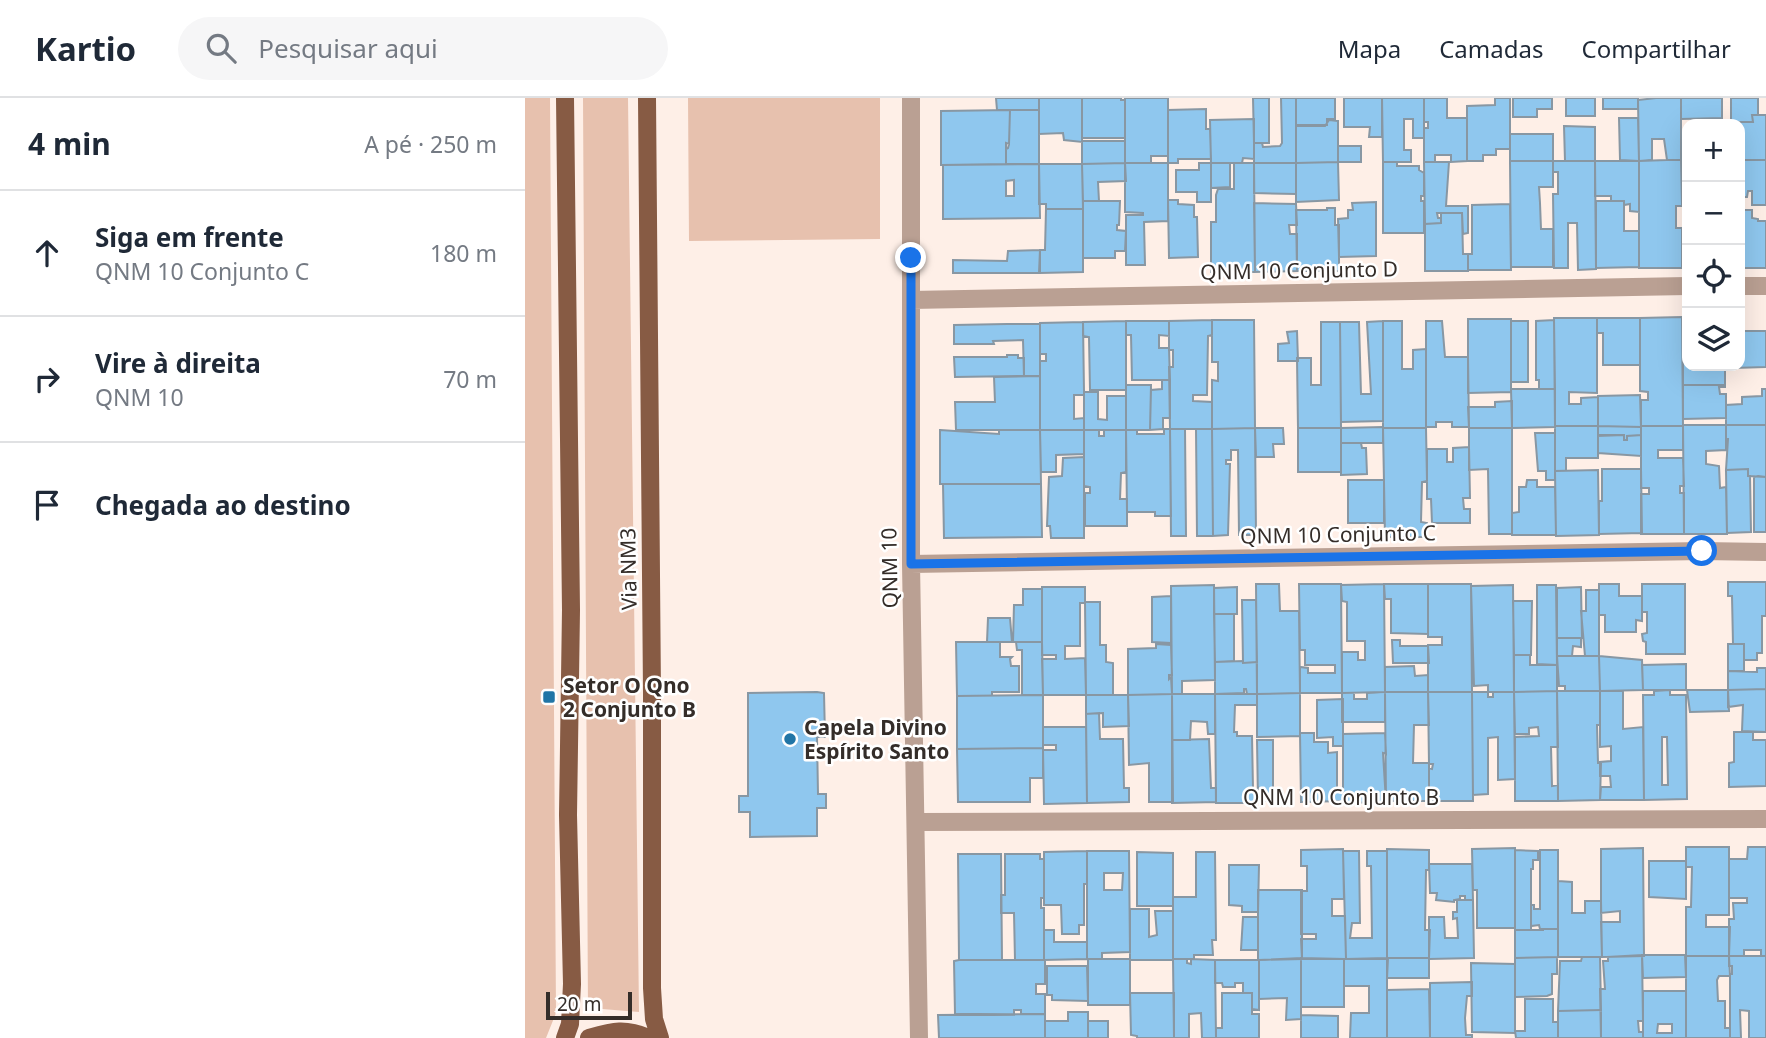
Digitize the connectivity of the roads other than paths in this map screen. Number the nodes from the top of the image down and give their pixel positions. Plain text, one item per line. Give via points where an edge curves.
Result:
1 (565, 98) edge
2 (647, 98) edge
3 (911, 98) edge
4 (1682, 286) edge
5 (1745, 286) edge
6 (1766, 286) edge
7 (911, 300) junction
8 (1766, 552) edge
9 (911, 564) junction
10 (1766, 819) edge
11 (916, 822) junction
12 (565, 1038) edge
13 (589, 1038) edge
14 (649, 1038) edge
15 (660, 1038) edge
16 (919, 1038) edge

1 - 12 main road via 572,984
2 - 15 main road, Via NM3 via 652,988
3 - 7 street, QNM 10
4 - 7 street, QNM 10 Conjunto D
5 - 6 street
7 - 9 street, QNM 10
8 - 9 street, QNM 10 Conjunto C
9 - 11 street, QNM 10
10 - 11 street, QNM 10 Conjunto B
11 - 16 street, QNM 10
13 - 14 main road via 631,1031

